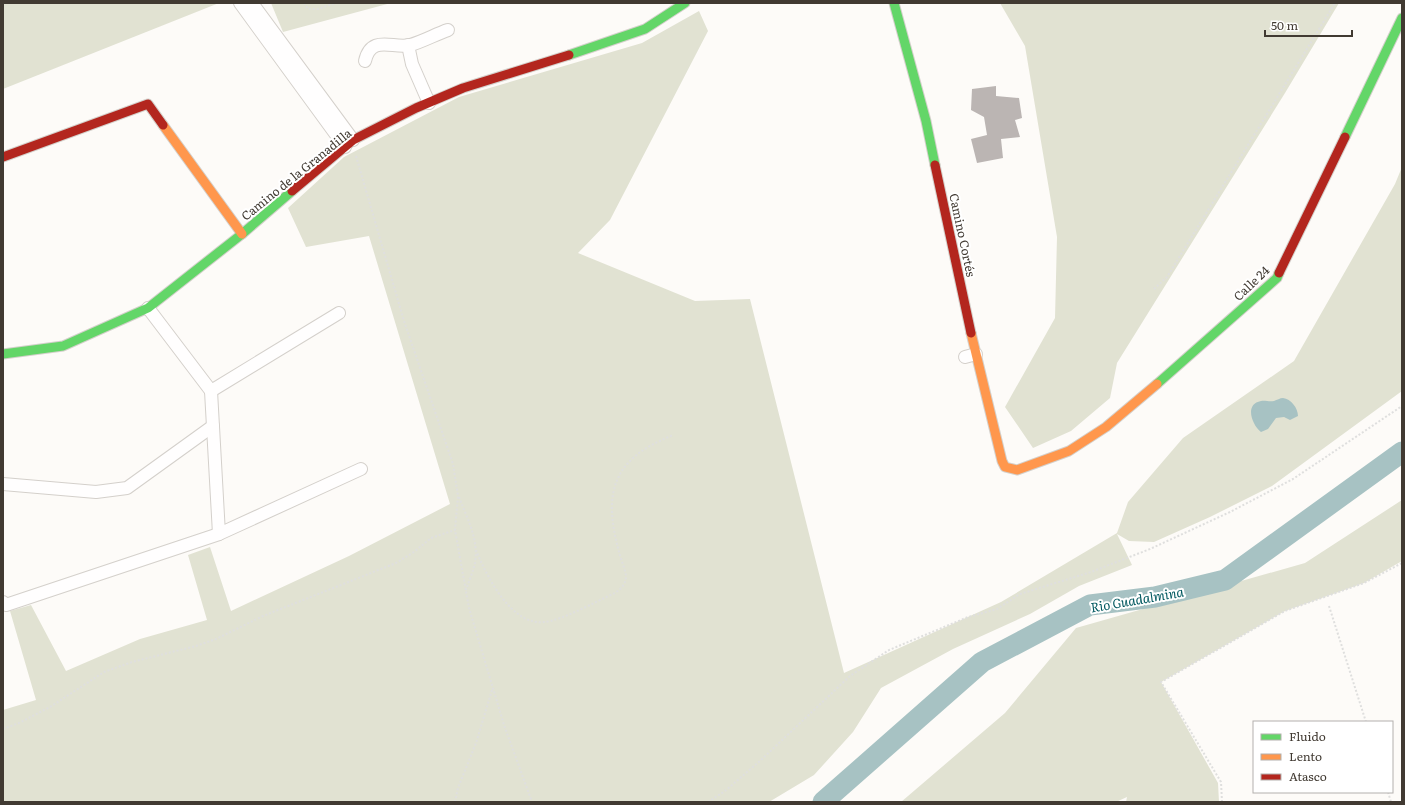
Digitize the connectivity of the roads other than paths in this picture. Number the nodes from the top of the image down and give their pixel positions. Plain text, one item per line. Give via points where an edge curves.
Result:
1 (240, 3) edge
2 (252, 3) edge
3 (684, 3) edge
4 (894, 3) edge
5 (1402, 18) edge
6 (448, 30) dead end
7 (408, 45) junction
8 (365, 61) dead end
9 (429, 103) junction
10 (349, 144) junction
11 (3, 157) edge
12 (242, 234) junction
13 (148, 308) junction
14 (339, 313) dead end
15 (3, 354) edge
16 (211, 391) junction
17 (212, 426) junction
18 (361, 469) dead end
19 (1010, 470) joint
20 (3, 484) edge
21 (219, 534) junction
22 (3, 602) edge

1 - 10 street
2 - 10 street
3 - 9 street, Camino de la Granadilla via 645,29 463,88
4 - 19 street, Camino Cortés via 926,121 970,355 1002,461
5 - 19 street, Calle 24 via 1277,278 1106,427 1069,451 1025,468
6 - 7 street
7 - 8 street via 377,45 369,50
7 - 9 street via 412,64
9 - 10 street, Camino de la Granadilla
10 - 12 street, Camino de la Granadilla
11 - 12 street via 148,104
12 - 13 street, Camino de la Granadilla
13 - 15 street, Camino de la Granadilla via 63,346
13 - 16 street
14 - 16 street
16 - 17 street
17 - 20 street via 127,488 96,492
17 - 21 street
18 - 21 street
21 - 22 street via 6,605

